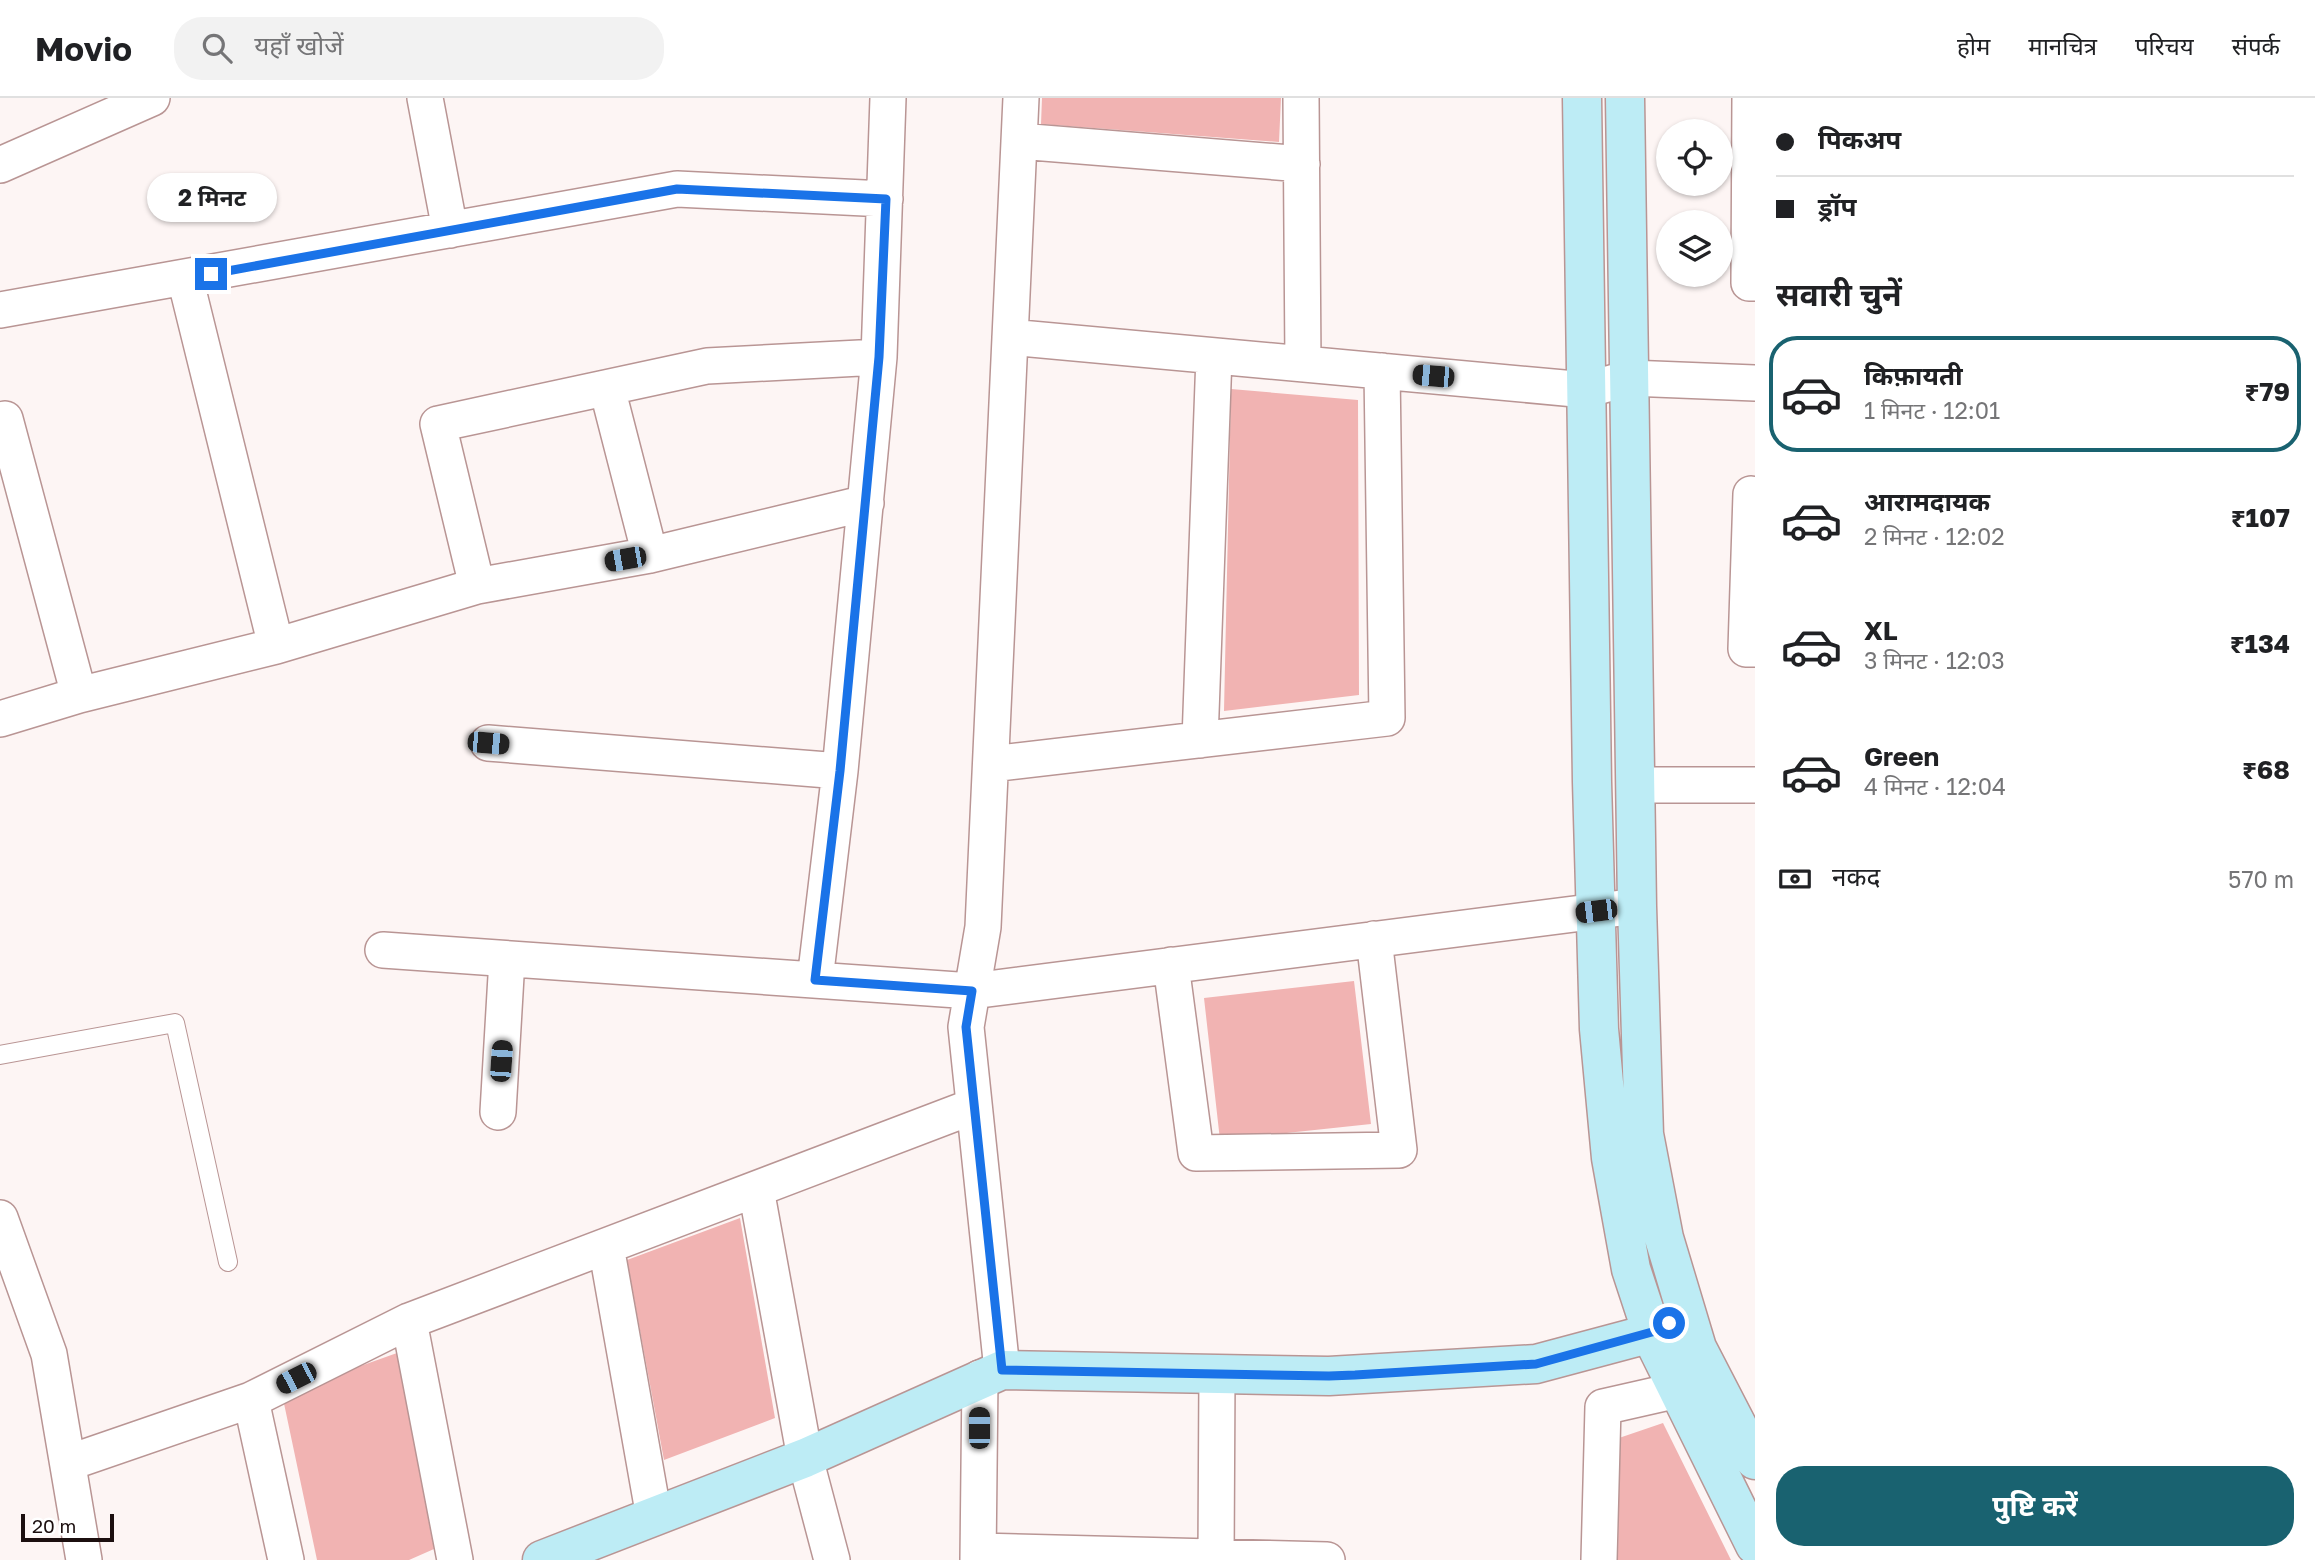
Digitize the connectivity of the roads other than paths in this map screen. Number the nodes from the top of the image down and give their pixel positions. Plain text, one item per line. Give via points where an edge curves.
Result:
1 (152, 98) edge
2 (425, 98) edge
3 (888, 98) edge
4 (1021, 98) edge
5 (1301, 98) edge
6 (1582, 98) edge
7 (1625, 98) edge
8 (1750, 98) edge
9 (84, 113) edge
10 (1019, 141) junction
11 (1752, 145) edge
12 (1302, 164) junction
13 (0, 165) edge
14 (886, 199) junction
15 (450, 230) junction
16 (185, 278) junction
17 (1755, 283) edge
18 (0, 310) edge
19 (1010, 337) junction
20 (1214, 356) junction
21 (879, 357) junction
22 (1303, 364) junction
23 (1382, 371) junction
24 (1629, 378) junction
25 (1755, 383) edge
26 (607, 388) junction
27 (1586, 390) junction
28 (5, 419) dead end
29 (1755, 495) edge
30 (866, 503) junction
31 (14, 513) edge
32 (650, 555) junction
33 (477, 586) junction
34 (276, 646) junction
35 (1755, 649) edge
36 (79, 695) junction
37 (0, 719) edge
38 (1200, 740) junction
39 (488, 743) dead end
40 (991, 764) junction
41 (840, 771) junction
42 (1635, 785) junction
43 (1755, 785) edge
44 (1637, 906) junction
45 (1596, 911) junction
46 (1374, 939) junction
47 (383, 950) dead end
48 (508, 958) junction
49 (1171, 965) junction
50 (815, 980) junction
51 (972, 991) junction
52 (0, 1055) edge
53 (974, 1106) junction
54 (498, 1112) dead end
55 (756, 1189) junction
56 (0, 1218) edge
57 (606, 1246) junction
58 (228, 1262) dead end
59 (1687, 1313) junction
60 (409, 1321) junction
61 (1652, 1332) junction
62 (991, 1374) junction
63 (1217, 1374) junction
64 (1678, 1390) junction
65 (251, 1400) junction
66 (1710, 1453) junction
67 (1754, 1454) edge
68 (805, 1458) junction
69 (68, 1463) junction
70 (654, 1517) junction
71 (1755, 1545) edge
72 (978, 1556) edge
73 (1217, 1558) edge
74 (84, 1560) edge
75 (286, 1560) edge
76 (455, 1560) edge
77 (542, 1560) edge
78 (832, 1560) edge
79 (1327, 1560) edge
80 (1599, 1560) edge

1 - 9 street
2 - 15 street
3 - 14 street
4 - 10 street
5 - 12 street
6 - 27 street
7 - 24 street
8 - 11 street
9 - 13 street
10 - 12 street
10 - 19 street
11 - 17 street via 1749,283
12 - 22 street
14 - 15 street via 677,189
14 - 21 street
15 - 16 street
16 - 18 street
16 - 34 street
19 - 20 street
19 - 40 street
20 - 22 street
20 - 38 street
21 - 26 street via 707,366
21 - 30 street
22 - 23 street
23 - 27 street
23 - 38 street via 1387,718
24 - 25 street
24 - 27 street
24 - 42 street
26 - 32 street
26 - 33 street via 438,424
27 - 45 street
28 - 31 street
29 - 35 street via 1751,494 1746,649
30 - 32 street
30 - 41 street
31 - 36 street
32 - 33 street
33 - 34 street
34 - 36 street
36 - 37 street
38 - 40 street
39 - 41 street
40 - 51 street via 983,927
41 - 50 street
42 - 43 street
42 - 44 street
44 - 45 street
44 - 59 street via 1644,1134 1664,1238
45 - 46 street
45 - 61 street via 1599,1029 1611,1158 1631,1269
46 - 49 street
46 - 49 street via 1399,1150 1196,1153
47 - 48 street
48 - 50 street
48 - 54 street
49 - 51 street
50 - 51 street
51 - 53 street via 966,1027
52 - 58 lane via 175,1023
53 - 55 street
53 - 62 street
55 - 57 street
55 - 68 street
56 - 69 street via 49,1354
57 - 60 street
57 - 70 street
59 - 61 street
59 - 67 street via 1697,1348
60 - 65 street
60 - 76 street
61 - 63 street via 1536,1364 1329,1376
61 - 64 street
62 - 63 street
62 - 68 street
62 - 72 street
63 - 73 street
64 - 66 street
64 - 80 street via 1603,1407
65 - 69 street
65 - 75 street
66 - 67 street
66 - 71 street
68 - 70 street
68 - 78 street
69 - 74 street
70 - 77 street
72 - 73 street
73 - 79 street

